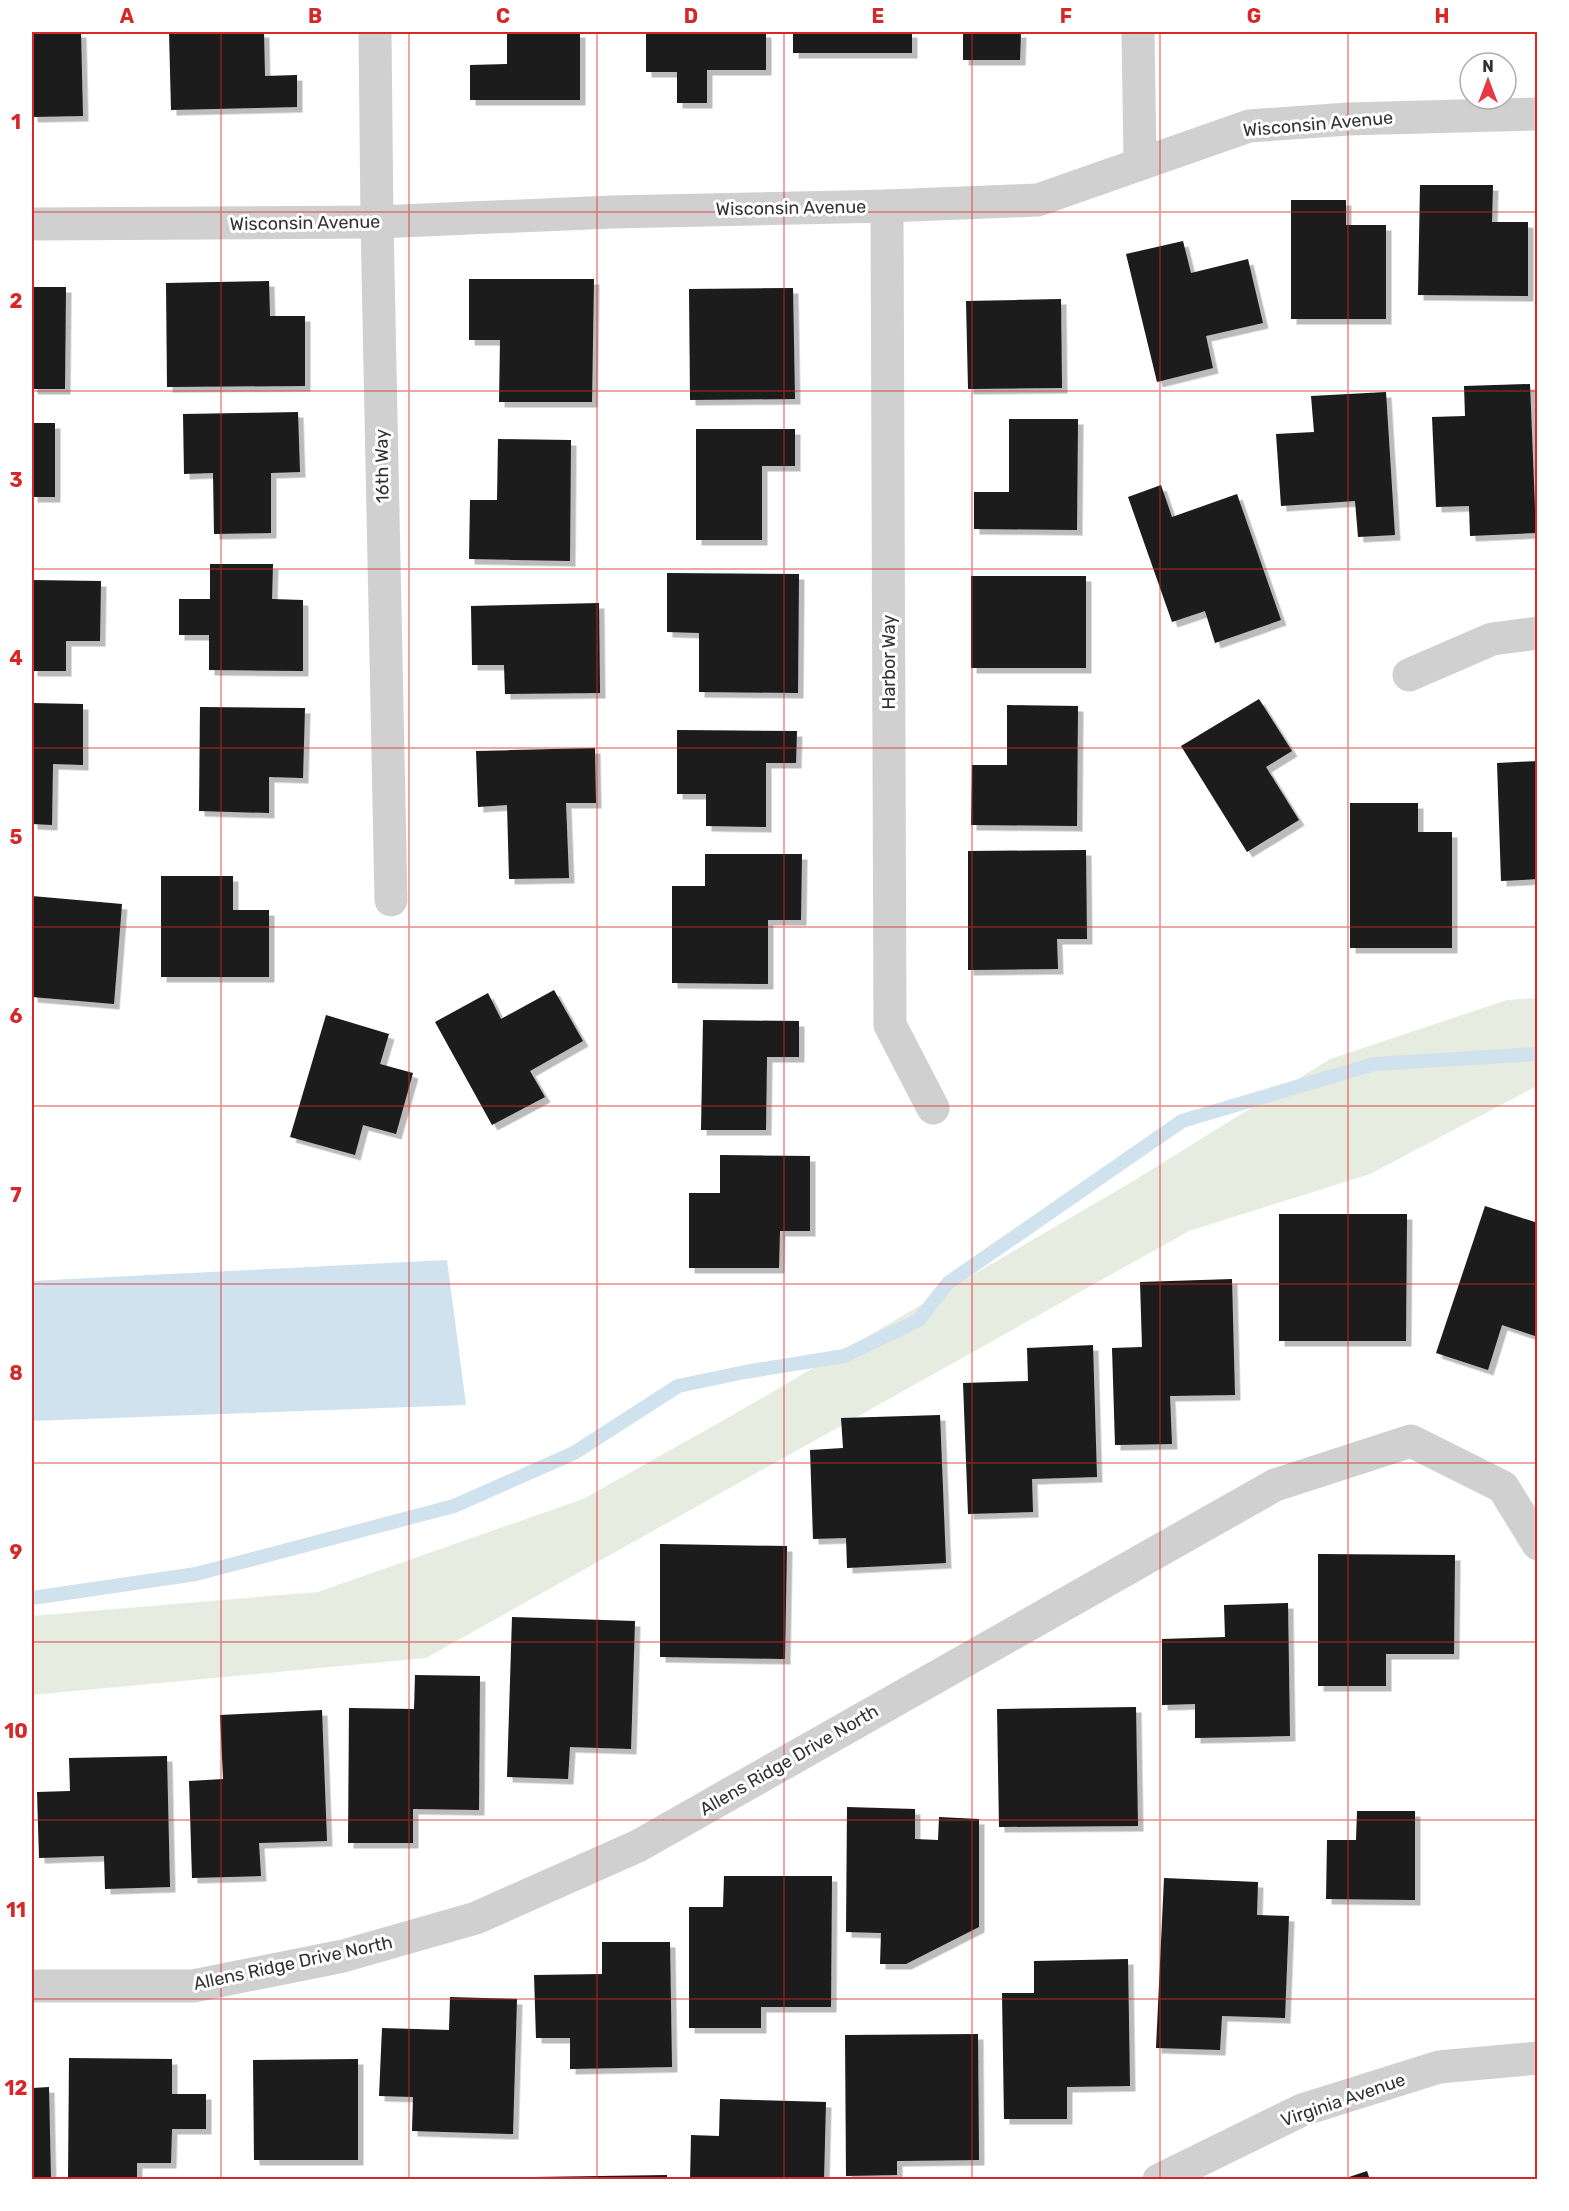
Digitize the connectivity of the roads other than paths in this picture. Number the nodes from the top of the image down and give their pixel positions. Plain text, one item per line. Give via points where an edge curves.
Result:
1 (375, 32) edge
2 (1138, 32) edge
3 (1538, 114) edge
4 (1140, 162) junction
5 (887, 206) junction
6 (377, 222) junction
7 (32, 224) edge
8 (1538, 633) edge
9 (1409, 675) dead end
10 (391, 900) dead end
11 (933, 1108) dead end
12 (1538, 1544) edge
13 (32, 1986) edge
14 (1538, 2058) edge
15 (1159, 2180) edge

1 - 6 street, 16th Way
2 - 4 street
3 - 4 street, Wisconsin Avenue via 1348,118 1249,126
4 - 5 street, Wisconsin Avenue via 1038,200
5 - 6 street, Wisconsin Avenue
5 - 11 street, Harbor Way via 890,1025
6 - 7 street, Wisconsin Avenue
6 - 10 street, 16th Way
8 - 9 street via 1492,639
12 - 13 street, Allens Ridge Drive North via 1503,1487 1411,1441 1275,1485 638,1846 476,1918 343,1956 193,1986
14 - 15 street, Virginia Avenue via 1439,2067 1302,2110

